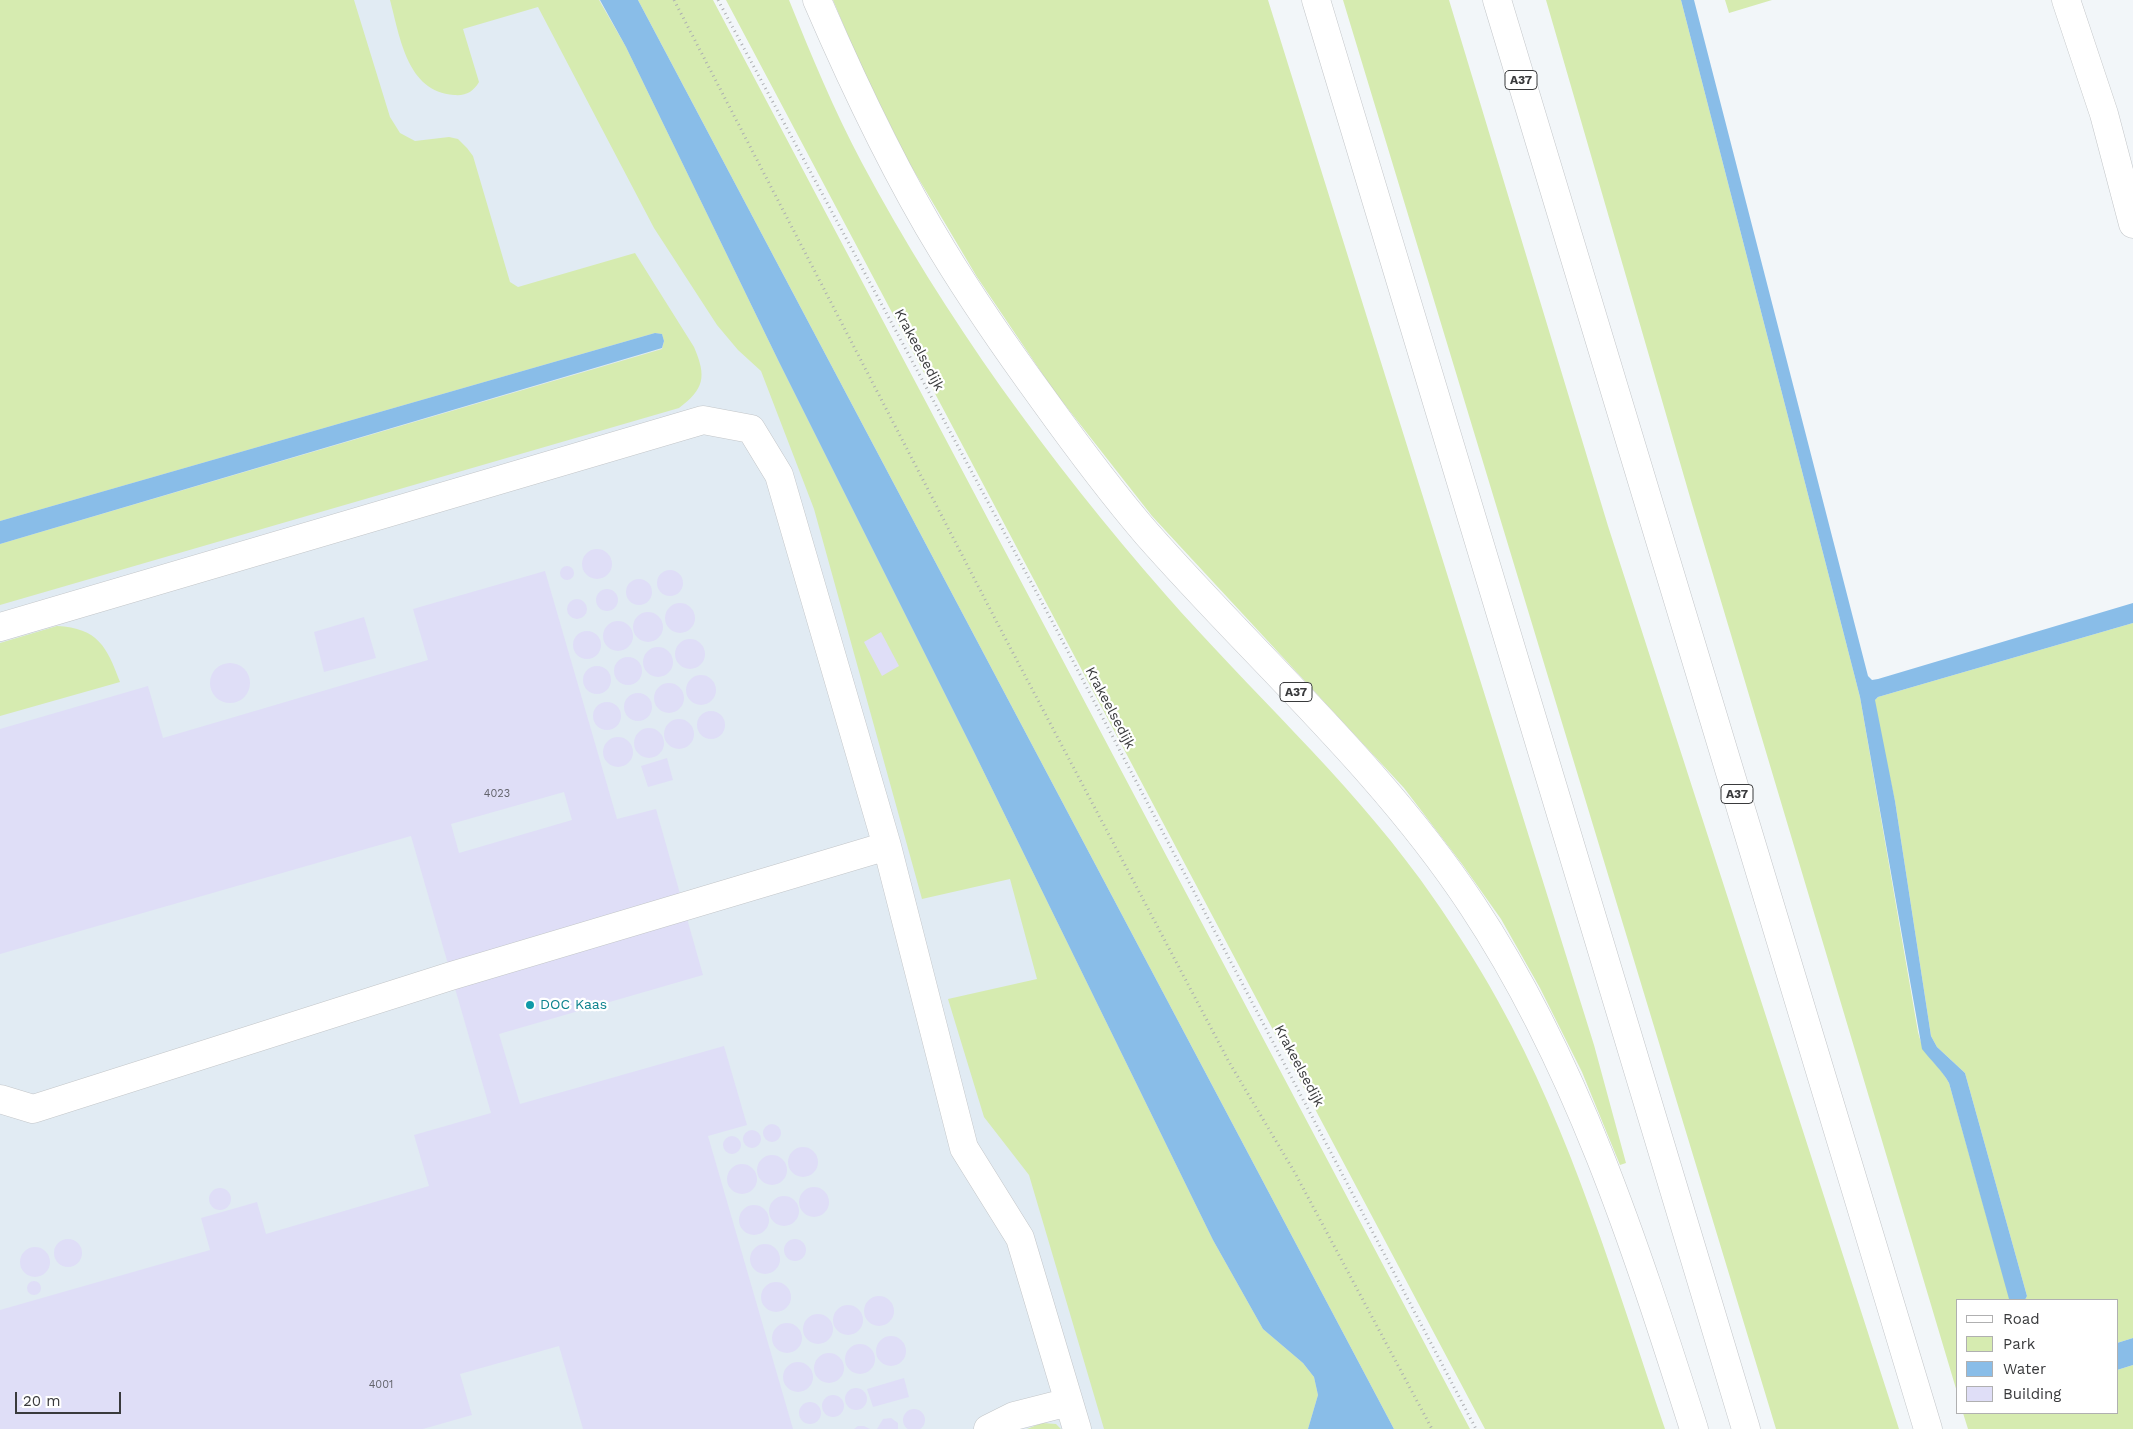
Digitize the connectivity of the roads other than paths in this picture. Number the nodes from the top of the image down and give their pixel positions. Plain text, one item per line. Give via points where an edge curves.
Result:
1 (817, 0) edge
2 (1316, 0) edge
3 (1496, 0) edge
4 (2066, 0) edge
5 (2133, 224) edge
6 (0, 627) edge
7 (887, 846) junction
8 (0, 1100) edge
9 (1069, 1402) junction
10 (988, 1429) edge
11 (1077, 1429) edge
12 (1694, 1429) edge
13 (1746, 1429) edge
14 (1928, 1429) edge

1 - 12 main road, A37 via 888,155 939,244 1059,422 1144,531 1328,725 1423,837 1512,969 1574,1091 1621,1208
2 - 13 main road
3 - 14 main road, A37
4 - 5 main road via 2104,114
6 - 7 main road via 703,420 751,429 779,475
7 - 8 main road via 451,976 32,1110
7 - 9 main road via 964,1148 1020,1238
9 - 10 main road via 1014,1416
9 - 11 main road

